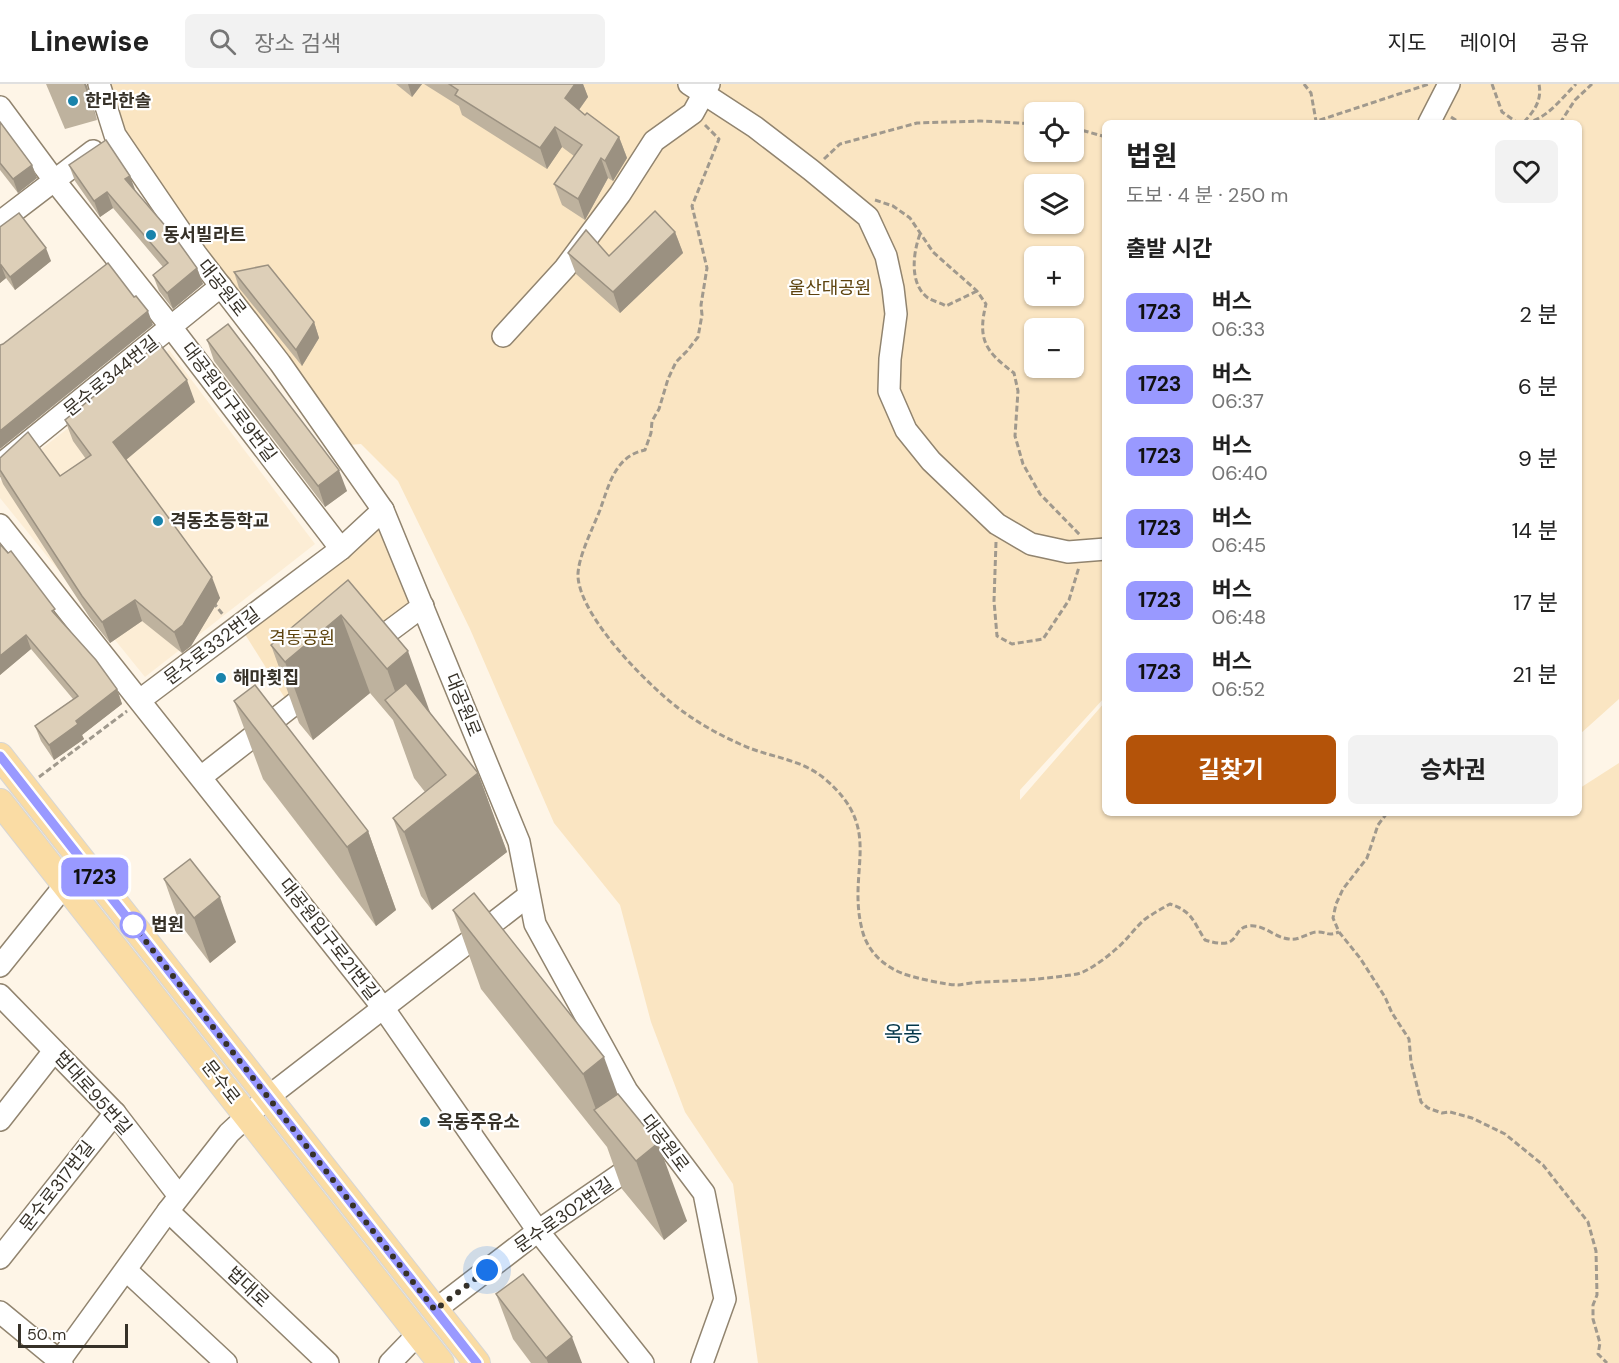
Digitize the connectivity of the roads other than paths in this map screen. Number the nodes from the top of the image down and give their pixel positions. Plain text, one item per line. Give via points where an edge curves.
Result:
1 (99, 84) edge
2 (1449, 84) edge
3 (700, 87) edge
4 (0, 107) edge
5 (1431, 120) edge
6 (115, 135) junction
7 (54, 180) junction
8 (0, 222) edge
9 (117, 257) junction
10 (99, 271) edge
11 (221, 286) junction
12 (171, 327) junction
13 (502, 336) dead end
14 (0, 465) edge
15 (383, 510) junction
16 (0, 525) edge
17 (341, 549) junction
18 (1094, 549) edge
19 (423, 606) junction
20 (352, 660) edge
21 (333, 674) edge
22 (140, 700) junction
23 (0, 756) edge
24 (201, 777) junction
25 (0, 802) edge
26 (65, 885) junction
27 (528, 896) junction
28 (0, 966) edge
29 (0, 994) edge
30 (384, 1009) junction
31 (54, 1051) junction
32 (268, 1097) junction
33 (115, 1113) junction
34 (247, 1115) junction
35 (0, 1120) edge
36 (665, 1144) junction
37 (174, 1204) junction
38 (538, 1231) junction
39 (0, 1258) edge
40 (126, 1270) junction
41 (435, 1310) junction
42 (0, 1312) edge
43 (418, 1334) junction
44 (60, 1362) edge
45 (226, 1363) edge
46 (328, 1363) edge
47 (390, 1363) edge
48 (441, 1363) edge
49 (477, 1363) edge
50 (643, 1363) edge
51 (702, 1363) edge

1 - 6 street, 대공원로
2 - 5 street
3 - 13 street via 693,113 654,141 565,268
3 - 18 street via 868,218 886,256 896,314 889,391 906,430 954,484 997,524 1031,544 1068,552
4 - 7 street, 대공원입구로9번길
6 - 7 street
6 - 11 street, 대공원로
7 - 8 street
7 - 9 street, 대공원입구로9번길
9 - 10 street
9 - 12 street, 대공원입구로9번길
11 - 12 street, 문수로344번길
11 - 15 street, 대공원로
12 - 14 street, 문수로344번길
12 - 17 street, 대공원입구로9번길
15 - 17 street, 문수로332번길
15 - 19 street, 대공원로
16 - 22 street, 대공원입구로21번길
17 - 22 street, 문수로332번길
19 - 20 street
19 - 27 street, 대공원로 via 519,842
21 - 24 street
22 - 24 street, 대공원입구로21번길
23 - 32 main road, 문수로
24 - 30 street, 대공원입구로21번길
25 - 26 main road, 문수로
26 - 28 street
26 - 34 main road, 문수로
27 - 30 street
27 - 36 street, 대공원로 via 535,924 621,1080
29 - 31 street, 법대로95번길
30 - 32 street
30 - 38 street, 대공원입구로21번길
31 - 33 street, 법대로95번길
31 - 35 street
32 - 34 street
32 - 41 main road, 문수로
33 - 37 street, 법대로95번길
33 - 39 street, 문수로317번길
34 - 37 street via 229,1132
34 - 43 main road, 문수로
36 - 38 street, 문수로302번길
36 - 51 street, 대공원로 via 704,1194 725,1299
37 - 40 street
37 - 46 street, 법대로
38 - 41 street, 문수로302번길
38 - 50 street, 대공원입구로21번길
40 - 44 street
40 - 45 street
41 - 49 main road, 문수로
42 - 44 street
43 - 47 street
43 - 48 main road, 문수로

